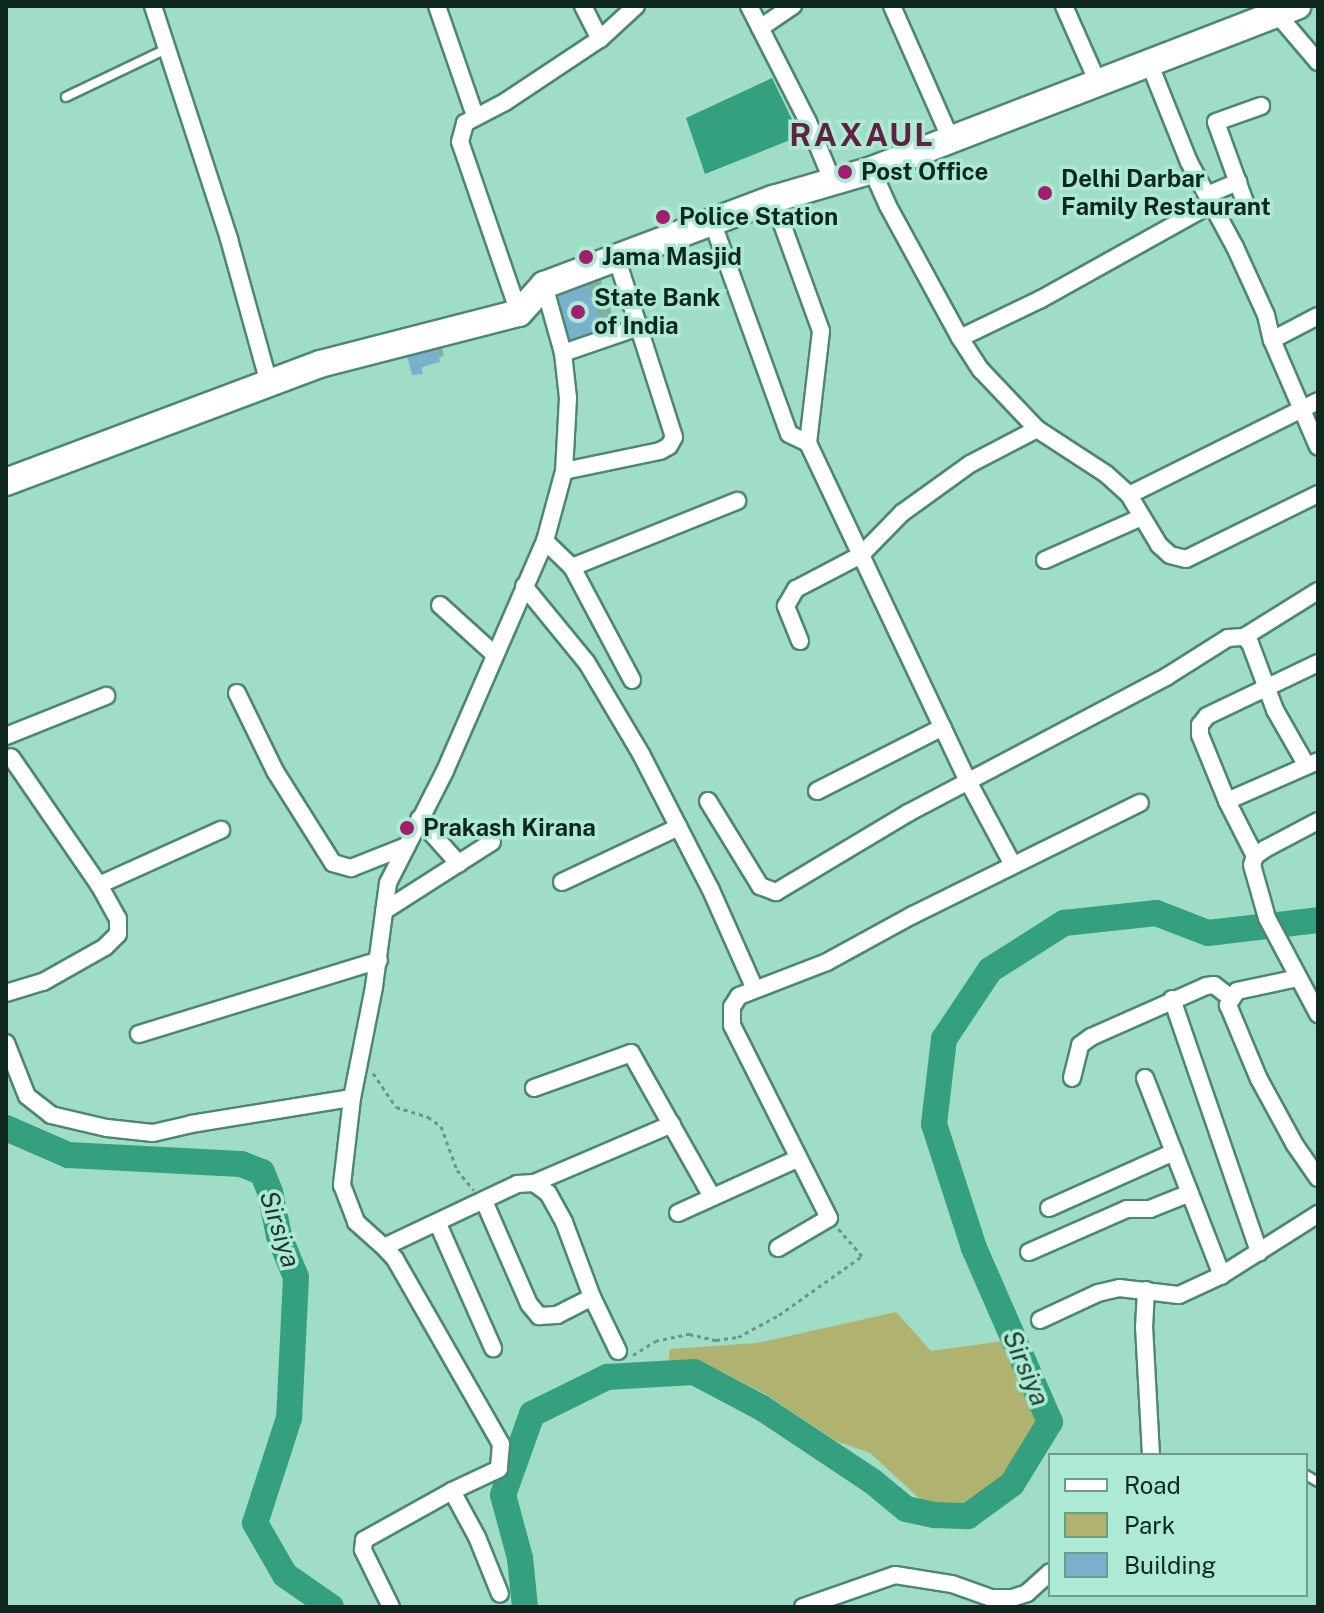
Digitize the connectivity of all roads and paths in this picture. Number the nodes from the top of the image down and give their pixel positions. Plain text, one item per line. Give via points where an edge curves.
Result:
1 (153, 6) edge
2 (437, 6) edge
3 (583, 6) edge
4 (636, 6) edge
5 (749, 6) edge
6 (793, 6) edge
7 (892, 6) edge
8 (1064, 6) edge
9 (1287, 10) edge
10 (760, 28) junction
11 (600, 39) junction
12 (166, 49) junction
13 (1318, 62) edge
14 (1150, 65) junction
15 (1099, 85) junction
16 (66, 97) dead end
17 (1261, 106) dead end
18 (475, 116) junction
19 (951, 140) junction
20 (872, 170) junction
21 (832, 180) junction
22 (1238, 182) junction
23 (773, 199) junction
24 (1210, 199) junction
25 (1246, 205) dead end
26 (713, 224) junction
27 (617, 259) junction
28 (544, 285) junction
29 (519, 313) junction
30 (1318, 316) edge
31 (642, 326) junction
32 (960, 338) junction
33 (1272, 340) junction
34 (563, 353) junction
35 (269, 383) junction
36 (1311, 404) edge
37 (1037, 429) junction
38 (808, 443) junction
39 (1318, 447) edge
40 (564, 471) junction
41 (6, 482) edge
42 (1318, 494) edge
43 (1129, 495) junction
44 (737, 501) dead end
45 (1142, 517) junction
46 (545, 541) junction
47 (861, 555) junction
48 (1045, 560) dead end
49 (572, 567) junction
50 (524, 586) junction
51 (1318, 591) edge
52 (440, 605) dead end
53 (1244, 637) junction
54 (800, 641) dead end
55 (494, 654) junction
56 (1318, 663) edge
57 (632, 680) dead end
58 (1266, 690) junction
59 (237, 693) dead end
60 (106, 696) dead end
61 (943, 727) junction
62 (6, 736) edge
63 (8, 753) edge
64 (1312, 763) edge
65 (969, 783) junction
66 (817, 791) dead end
67 (708, 801) dead end
68 (1227, 801) junction
69 (1140, 803) dead end
70 (419, 819) junction
71 (1318, 821) edge
72 (679, 827) junction
73 (221, 830) dead end
74 (492, 842) dead end
75 (404, 847) junction
76 (1255, 856) junction
77 (459, 864) junction
78 (1013, 865) junction
79 (562, 882) dead end
80 (99, 885) junction
81 (384, 911) junction
82 (379, 960) junction
83 (1295, 972) junction
84 (754, 987) junction
85 (6, 993) edge
86 (1230, 997) junction
87 (1172, 999) junction
88 (1318, 1014) edge
89 (139, 1034) dead end
90 (6, 1043) edge
91 (361, 1064) junction
92 (1072, 1078) dead end
93 (1145, 1078) dead end
94 (534, 1088) dead end
95 (352, 1098) junction
96 (672, 1124) junction
97 (1174, 1152) junction
98 (797, 1159) junction
99 (1318, 1178) edge
100 (534, 1183) junction
101 (1190, 1193) junction
102 (712, 1197) junction
103 (484, 1201) junction
104 (1049, 1208) dead end
105 (678, 1213) dead end
106 (1318, 1214) edge
107 (829, 1218) junction
108 (438, 1224) junction
109 (384, 1247) junction
110 (778, 1248) dead end
111 (1029, 1252) dead end
112 (1259, 1252) junction
113 (1222, 1275) junction
114 (1146, 1290) junction
115 (592, 1297) junction
116 (1040, 1320) dead end
117 (493, 1348) dead end
118 (618, 1351) joint
119 (1151, 1453) edge
120 (452, 1491) junction
121 (1048, 1574) edge
122 (500, 1594) dead end
123 (991, 1598) junction
124 (391, 1607) edge
125 (803, 1607) edge
126 (974, 1607) edge

1 - 12 street
2 - 18 street
3 - 11 street
4 - 11 street
5 - 10 street
6 - 10 street
7 - 19 street
8 - 15 street
9 - 13 street
9 - 14 main road
10 - 21 street
11 - 18 street
12 - 16 lane
12 - 35 street via 229,239
14 - 15 main road
14 - 24 street via 1189,162
15 - 19 main road
17 - 22 street via 1216,122
18 - 29 street via 465,123 460,142
19 - 20 main road
20 - 21 main road
20 - 32 street
21 - 23 main road
22 - 24 street
22 - 25 street
23 - 26 main road
23 - 38 street via 821,331
24 - 32 street via 1041,299
24 - 33 street via 1266,315
26 - 27 main road
26 - 38 street via 789,434
27 - 28 main road
27 - 31 street
28 - 29 main road
28 - 34 street
29 - 35 main road via 320,364
30 - 33 street
31 - 34 street
31 - 40 street via 673,442 660,451
32 - 37 street via 981,370
33 - 36 street
34 - 40 street via 568,410
35 - 41 main road
36 - 39 street
36 - 43 street
37 - 43 street
37 - 47 street via 970,464 902,513
38 - 47 street
40 - 46 street
42 - 45 street via 1186,559 1159,545
43 - 45 street
44 - 49 street
45 - 48 street
46 - 49 street
46 - 50 street
47 - 54 street via 796,589 789,598 786,606
47 - 61 street
49 - 57 street
50 - 55 street
50 - 72 street via 587,663
51 - 53 street
52 - 55 street
53 - 58 street via 1255,651
53 - 65 street via 1228,638
55 - 70 street
56 - 58 street
58 - 64 street
58 - 68 street via 1207,716 1200,725
59 - 75 street via 275,771 333,863 351,868
60 - 62 street
61 - 65 street
61 - 66 street
63 - 80 street
64 - 68 street
65 - 67 street via 776,892 760,886
65 - 78 street
68 - 76 street
69 - 78 street
70 - 75 street
70 - 77 street
71 - 76 street
72 - 79 street
72 - 84 street
73 - 80 street
74 - 77 street
75 - 81 street via 388,883
76 - 83 street via 1252,865 1267,918
77 - 81 street
78 - 84 street via 827,962
80 - 85 street via 118,919 114,940 43,982
81 - 82 street
82 - 89 street
82 - 91 street
83 - 86 street
83 - 88 street
84 - 98 street via 732,1007 732,1025
86 - 87 street via 1214,985
86 - 99 street via 1232,1017 1259,1079
87 - 92 street via 1084,1041
87 - 112 street
90 - 95 street via 27,1096 51,1115 107,1128 153,1133
91 - 95 street
91 - 103 path via 396,1107 441,1126 457,1170
93 - 97 street
94 - 96 street via 631,1053
95 - 109 street via 342,1185 356,1222
96 - 100 street
96 - 102 street
97 - 101 street
97 - 104 street
98 - 102 street
98 - 107 street
100 - 103 street via 517,1184
100 - 115 street via 548,1193 564,1222
101 - 111 street via 1150,1209 1127,1209
101 - 113 street
102 - 105 street
103 - 108 street
103 - 115 street via 539,1316 557,1315
106 - 112 street
107 - 110 street
107 - 118 path via 862,1256 779,1315 738,1337 716,1340 689,1334 655,1341 631,1355
108 - 109 street
108 - 117 street
109 - 120 street via 501,1444 499,1469
112 - 113 street
113 - 114 street via 1179,1295
114 - 116 street via 1098,1293
114 - 119 street
115 - 118 street
120 - 122 street
120 - 124 street via 364,1540 363,1550
121 - 123 street via 1027,1593
123 - 125 street via 952,1584 895,1575
123 - 126 street

